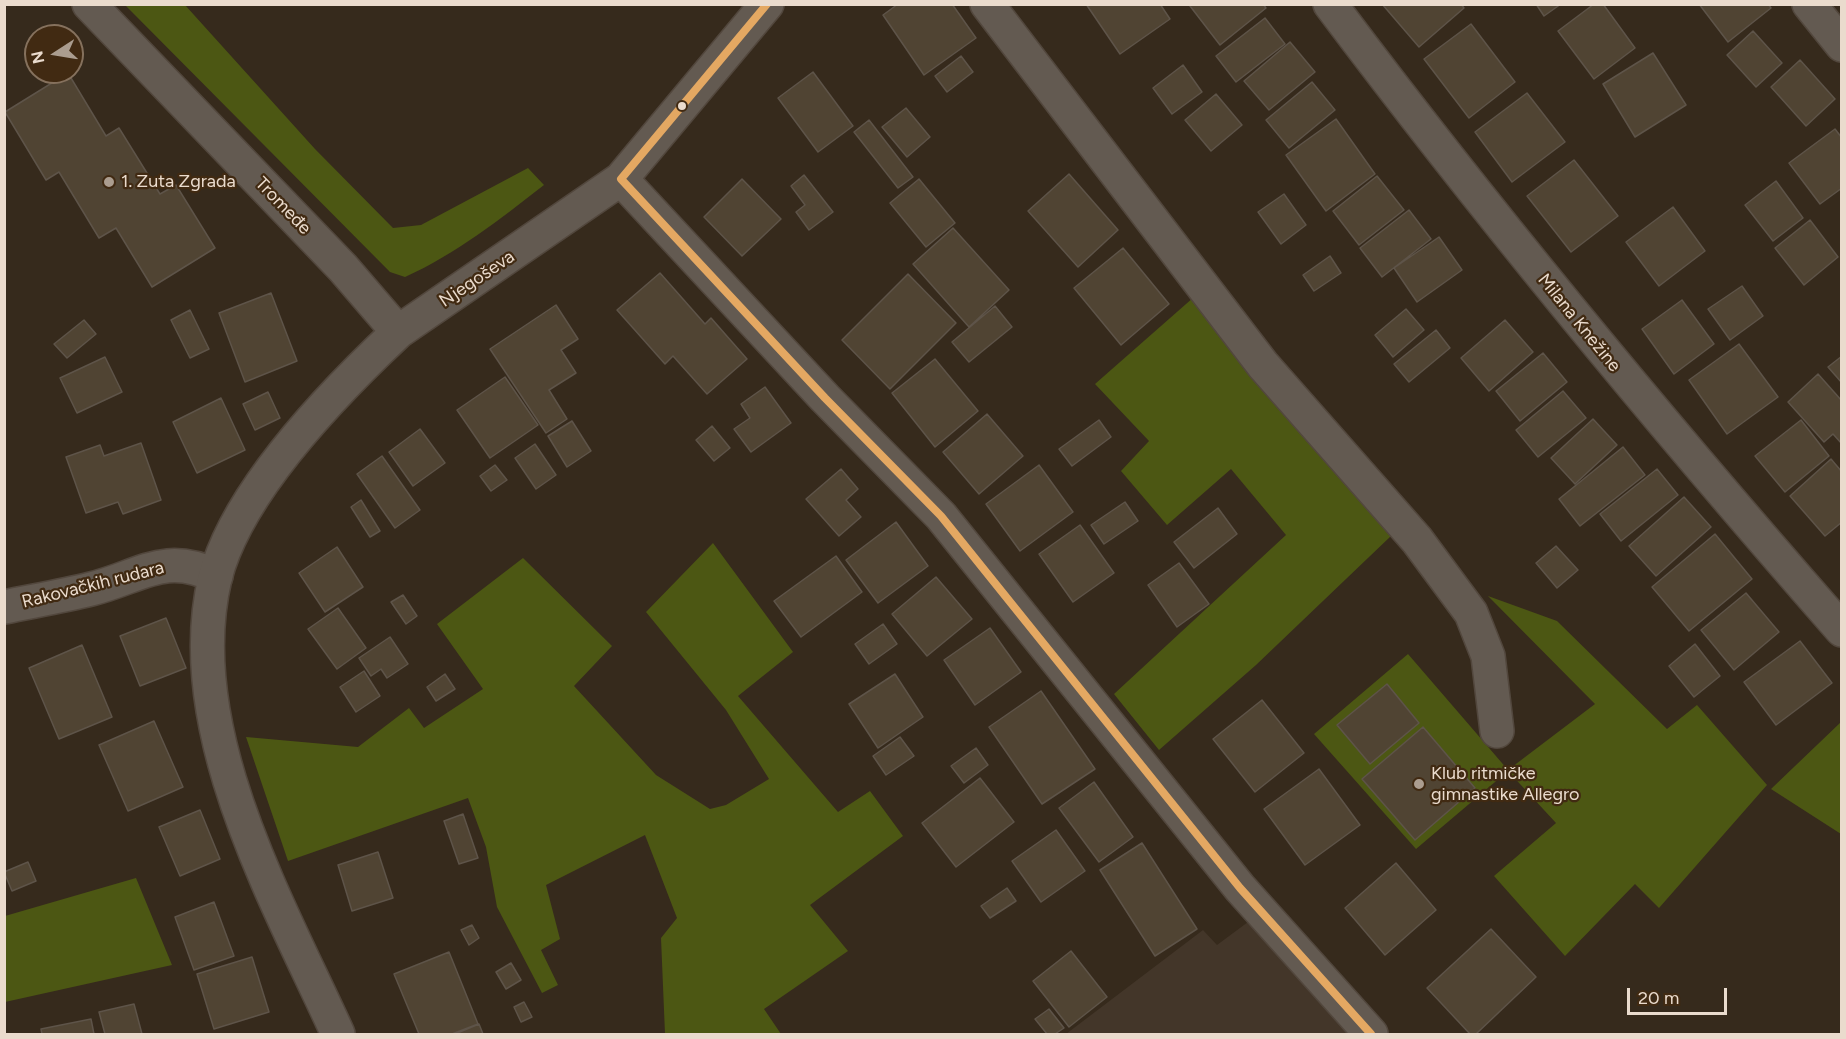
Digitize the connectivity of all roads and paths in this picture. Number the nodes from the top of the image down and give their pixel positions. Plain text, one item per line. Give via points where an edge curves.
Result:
1 (89, 4) edge
2 (767, 4) edge
3 (987, 4) edge
4 (1330, 4) edge
5 (1809, 4) edge
6 (1842, 45) edge
7 (621, 179) junction
8 (398, 332) junction
9 (216, 576) junction
10 (4, 607) edge
11 (1842, 630) edge
12 (1497, 731) dead end
13 (338, 1035) edge
14 (1371, 1035) edge

1 - 8 street, Tromeđe via 343,268
2 - 7 street, Njegoševa
3 - 12 street via 1256,356 1416,540 1471,613 1488,656
4 - 11 street, Milana Knežine via 1430,138 1605,355
5 - 6 street
7 - 8 street, Njegoševa
7 - 14 street via 941,516 1240,888
8 - 9 street, Njegoševa via 309,424 256,493
9 - 10 street, Rakovačkih rudara via 184,564 158,566 93,588
9 - 13 street, Njegoševa via 206,635 207,675 221,750 266,876

